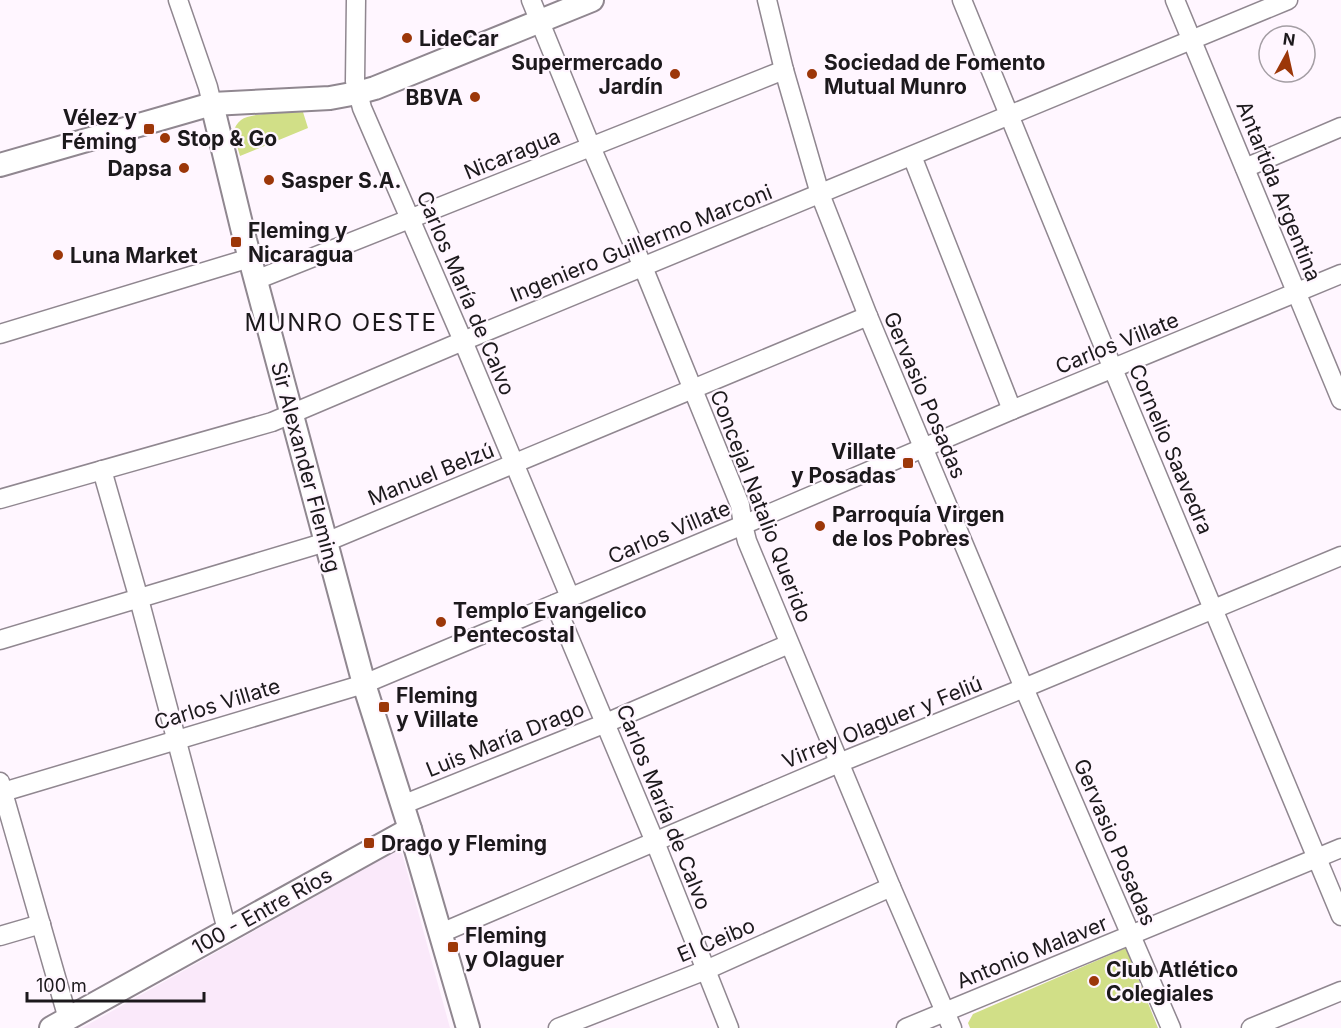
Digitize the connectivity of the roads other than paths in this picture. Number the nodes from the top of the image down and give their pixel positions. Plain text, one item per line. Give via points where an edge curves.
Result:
1 (178, 0) edge
2 (356, 0) edge
3 (531, 0) edge
4 (592, 0) edge
5 (767, 0) edge
6 (962, 0) edge
7 (1175, 0) edge
8 (1288, 0) edge
9 (538, 21) junction
10 (1191, 39) junction
11 (784, 70) junction
12 (357, 93) junction
13 (212, 104) junction
14 (1010, 116) junction
15 (1341, 128) edge
16 (591, 147) junction
17 (912, 156) junction
18 (0, 165) edge
19 (1245, 168) junction
20 (820, 194) junction
21 (410, 219) junction
22 (250, 258) junction
23 (643, 267) junction
24 (1341, 274) edge
25 (256, 280) junction
26 (1296, 293) junction
27 (868, 316) junction
28 (0, 334) edge
29 (463, 341) junction
30 (1113, 369) junction
31 (693, 389) junction
32 (1341, 400) edge
33 (1012, 410) junction
34 (291, 412) junction
35 (923, 447) junction
36 (514, 464) junction
37 (102, 470) junction
38 (0, 499) edge
39 (743, 525) junction
40 (326, 542) junction
41 (1341, 556) edge
42 (139, 598) junction
43 (563, 601) junction
44 (1214, 609) junction
45 (0, 640) edge
46 (789, 644) junction
47 (364, 684) junction
48 (1024, 688) junction
49 (606, 723) junction
50 (177, 740) junction
51 (839, 763) junction
52 (1, 789) edge
53 (402, 805) junction
54 (410, 829) junction
55 (655, 842) junction
56 (1341, 848) edge
57 (1317, 858) junction
58 (891, 887) junction
59 (1341, 916) edge
60 (41, 924) junction
61 (227, 930) junction
62 (441, 933) junction
63 (1131, 935) junction
64 (0, 936) edge
65 (706, 970) junction
66 (1341, 991) edge
67 (948, 1020) edge
68 (60, 1023) edge
69 (468, 1028) edge
70 (558, 1028) edge
71 (729, 1028) edge
72 (906, 1028) edge
73 (1171, 1028) edge
74 (1251, 1028) edge

1 - 13 street, Sir Alexander Fleming
2 - 12 street, Carlos María de Calvo
3 - 9 street, Concejal Natalio Querido
4 - 9 main road
5 - 11 street, Gervasio Posadas
6 - 14 street, Cornelio Saavedra
7 - 10 street, Antartida Argentina
8 - 10 street, Ingeniero Guillermo Marconi
9 - 12 main road
9 - 16 street, Concejal Natalio Querido
10 - 14 street, Ingeniero Guillermo Marconi
10 - 19 street, Antartida Argentina
11 - 16 street, Nicaragua
11 - 20 street, Gervasio Posadas
12 - 13 main road
12 - 21 street, Carlos María de Calvo
13 - 18 main road
13 - 22 main road, Sir Alexander Fleming
14 - 17 street, Ingeniero Guillermo Marconi
14 - 30 street, Cornelio Saavedra
15 - 19 street
16 - 21 street, Nicaragua
16 - 23 street, Concejal Natalio Querido
17 - 20 street, Ingeniero Guillermo Marconi
17 - 33 street
19 - 26 street, Antartida Argentina
20 - 23 street, Ingeniero Guillermo Marconi
20 - 27 street, Gervasio Posadas
21 - 25 street, Nicaragua
21 - 29 street, Carlos María de Calvo
22 - 25 main road, Sir Alexander Fleming
22 - 28 street
23 - 29 street, Ingeniero Guillermo Marconi
23 - 31 street, Concejal Natalio Querido
24 - 26 street, Carlos Villate
25 - 34 main road, Sir Alexander Fleming
26 - 30 street, Carlos Villate
26 - 32 street, Antartida Argentina
27 - 31 street, Manuel Belzú
27 - 35 street, Gervasio Posadas
29 - 34 street, Ingeniero Guillermo Marconi
29 - 36 street, Carlos María de Calvo
30 - 33 street, Carlos Villate
30 - 44 street, Cornelio Saavedra
31 - 36 street, Manuel Belzú
31 - 39 street, Concejal Natalio Querido via 740,505
33 - 35 street, Carlos Villate
34 - 37 street, Ingeniero Guillermo Marconi via 272,422
34 - 40 main road, Sir Alexander Fleming
35 - 39 street, Carlos Villate
35 - 48 street, Gervasio Posadas
36 - 40 street, Manuel Belzú
36 - 43 street, Carlos María de Calvo
37 - 38 street, Ingeniero Guillermo Marconi
37 - 42 street
39 - 43 street, Carlos Villate
39 - 46 street, Concejal Natalio Querido
40 - 42 street, Manuel Belzú
40 - 47 main road, Sir Alexander Fleming
41 - 44 street, Virrey Olaguer y Feliú
42 - 45 street, Manuel Belzú
42 - 50 street
43 - 47 street, Carlos Villate
43 - 49 street, Carlos María de Calvo
44 - 48 street, Virrey Olaguer y Feliú
44 - 57 street, Cornelio Saavedra
46 - 49 street, Luis María Drago
46 - 51 street, Concejal Natalio Querido
47 - 50 street, Carlos Villate
47 - 53 main road, Sir Alexander Fleming
48 - 51 street, Virrey Olaguer y Feliú
48 - 63 street, Gervasio Posadas
49 - 53 street, Luis María Drago
49 - 55 street, Carlos María de Calvo
50 - 52 street, Carlos Villate
50 - 61 street
51 - 55 street, Virrey Olaguer y Feliú
51 - 58 street, Concejal Natalio Querido
52 - 60 street
53 - 54 main road, Sir Alexander Fleming
54 - 61 main road, 100 - Entre Ríos
54 - 62 main road, Sir Alexander Fleming
55 - 62 street, Virrey Olaguer y Feliú
55 - 65 street, Carlos María de Calvo
56 - 57 street, Antonio Malaver
57 - 59 street, Cornelio Saavedra
57 - 63 street, Antonio Malaver
58 - 65 street, El Ceibo
58 - 67 street, Concejal Natalio Querido
60 - 64 street
60 - 68 street
61 - 68 main road, 100 - Entre Ríos
62 - 69 main road, Sir Alexander Fleming
63 - 67 street, Antonio Malaver
63 - 73 street, Gervasio Posadas
65 - 70 street, El Ceibo
65 - 71 street, Carlos María de Calvo
66 - 74 street
67 - 72 street, Antonio Malaver

